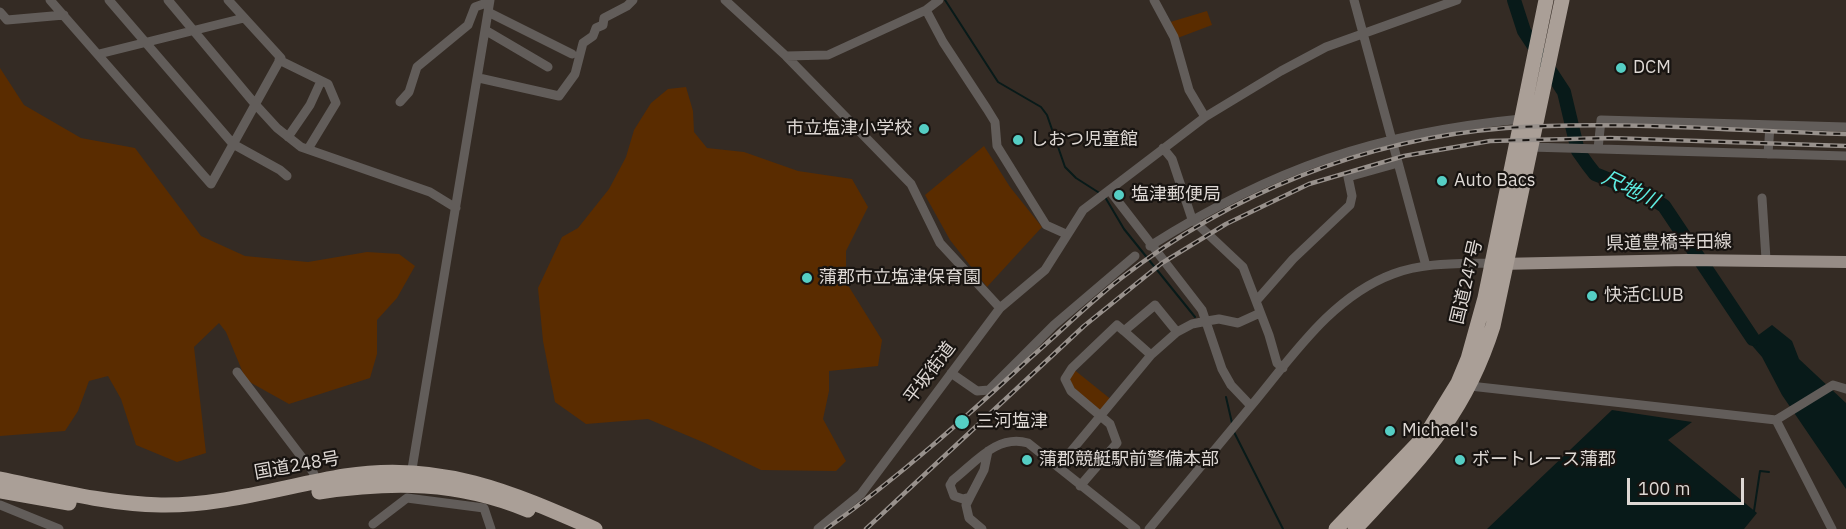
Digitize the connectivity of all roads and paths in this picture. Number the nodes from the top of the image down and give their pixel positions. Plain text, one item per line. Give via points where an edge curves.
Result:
1 (50, 0) edge
2 (109, 0) edge
3 (168, 0) edge
4 (228, 0) edge
5 (633, 0) edge
6 (725, 0) edge
7 (939, 0) edge
8 (1154, 0) edge
9 (1354, 0) edge
10 (1457, 0) edge
11 (1546, 0) edge
12 (1562, 0) edge
13 (489, 5) edge
14 (926, 9) junction
15 (0, 12) edge
16 (64, 15) junction
17 (244, 18) junction
18 (195, 30) junction
19 (485, 30) junction
20 (1364, 32) junction
21 (146, 41) junction
22 (99, 54) junction
23 (572, 54) dead end
24 (786, 56) junction
25 (279, 60) junction
26 (548, 67) dead end
27 (479, 78) junction
28 (321, 81) junction
29 (400, 102) dead end
30 (255, 104) junction
31 (1205, 117) junction
32 (1521, 119) junction
33 (1770, 126) junction
34 (1846, 127) edge
35 (288, 137) junction
36 (1392, 138) junction
37 (233, 144) junction
38 (1530, 147) junction
39 (1163, 148) junction
40 (308, 149) junction
41 (1594, 149) junction
42 (1768, 154) junction
43 (1846, 156) edge
44 (1398, 163) junction
45 (287, 176) dead end
46 (1105, 194) junction
47 (1762, 198) dead end
48 (456, 208) junction
49 (1192, 219) junction
50 (1066, 234) junction
51 (1150, 246) junction
52 (1135, 256) dead end
53 (1766, 260) junction
54 (1846, 262) edge
55 (1499, 264) junction
56 (1426, 266) junction
57 (1257, 300) junction
58 (1000, 308) junction
59 (1260, 313) junction
60 (1207, 321) junction
61 (1124, 331) junction
62 (1178, 333) junction
63 (1151, 355) junction
64 (1283, 368) junction
65 (237, 372) dead end
66 (951, 373) junction
67 (1470, 386) junction
68 (1846, 389) edge
69 (1251, 406) junction
70 (1100, 417) junction
71 (1776, 420) junction
72 (988, 451) junction
73 (1058, 467) junction
74 (411, 478) junction
75 (0, 479) edge
76 (317, 482) junction
77 (1080, 486) junction
78 (0, 491) edge
79 (970, 497) junction
80 (0, 505) edge
81 (373, 524) dead end
82 (59, 529) edge
83 (491, 529) edge
84 (572, 529) edge
85 (595, 529) edge
86 (818, 529) edge
87 (982, 529) edge
88 (1136, 529) edge
89 (1149, 529) edge
90 (1336, 529) edge
91 (1355, 529) edge
92 (1832, 529) edge

1 - 16 street
2 - 21 street
3 - 18 street
4 - 17 street
5 - 27 street via 604,18 603,25 583,43 575,74 559,96
6 - 24 street
7 - 14 street
8 - 31 street via 1174,37 1188,90
9 - 20 street
10 - 20 street, 平坂街道
11 - 32 highway, 国道247号
12 - 38 highway, 国道247号
13 - 19 street
13 - 23 street
13 - 29 street via 475,7 468,26 417,67
14 - 24 street via 828,55
14 - 50 street via 987,109 994,122 997,146 1046,225
15 - 16 street via 7,20
16 - 22 street
17 - 18 street
17 - 25 street
18 - 21 street
18 - 30 street
19 - 26 street
19 - 27 street
20 - 31 street, 平坂街道 via 1326,47
20 - 36 street
21 - 22 street
21 - 37 street
22 - 37 street via 211,184
24 - 58 street via 911,184 940,243
25 - 28 street
25 - 30 street
27 - 48 street
28 - 35 street
28 - 40 street via 328,84 336,103
30 - 35 street
30 - 37 street
31 - 39 street, 平坂街道
32 - 36 street
32 - 55 highway, 国道247号
33 - 34 street
33 - 41 street via 1601,120
33 - 42 street
35 - 40 street
36 - 44 street
36 - 49 street via 1322,159 1252,187
37 - 45 street
38 - 41 street
38 - 55 highway, 国道247号
39 - 46 street, 平坂街道
39 - 49 street via 1172,159
40 - 48 street via 430,192
41 - 42 street
42 - 43 street
44 - 56 street
44 - 57 street via 1348,177 1350,205
46 - 50 street, 平坂街道 via 1083,210
46 - 51 street
47 - 53 street
48 - 74 street
49 - 51 street
49 - 57 street via 1243,267
50 - 58 street, 平坂街道 via 1058,254 1045,270
51 - 60 street
52 - 66 street via 1054,325 989,390 977,391
53 - 54 main road, 県道豊橋幸田線
53 - 55 main road, 県道豊橋幸田線
55 - 56 street
55 - 67 highway, 国道247号 via 1493,327
55 - 90 highway, 国道247号 via 1458,383 1426,435
56 - 64 street via 1391,274 1349,296
57 - 59 street
58 - 66 street, 平坂街道
59 - 60 street via 1238,323
59 - 64 street via 1276,363
60 - 62 street
60 - 69 street via 1222,369
61 - 62 street via 1155,304
61 - 63 street
61 - 70 street via 1117,325 1065,379 1071,391
62 - 63 street
63 - 70 street
64 - 69 street
65 - 76 street
66 - 86 street, 平坂街道 via 861,494
67 - 71 street
67 - 91 highway, 国道247号 via 1418,464
68 - 71 street via 1833,385
69 - 89 street
70 - 73 street
70 - 77 street via 1110,424 1117,443
71 - 92 street
72 - 73 street via 1017,440 1028,443
72 - 79 street via 984,470
72 - 79 street via 950,485 954,496
73 - 77 street
74 - 76 highway, 国道248号 via 347,476
74 - 78 highway, 国道248号 via 164,515
74 - 84 highway, 国道248号 via 486,496
74 - 85 highway, 国道248号 via 488,485
75 - 76 highway, 国道248号 via 93,498 162,505
77 - 88 street
79 - 87 street via 966,505 969,518
80 - 82 street
81 - 83 street via 407,498 484,508

